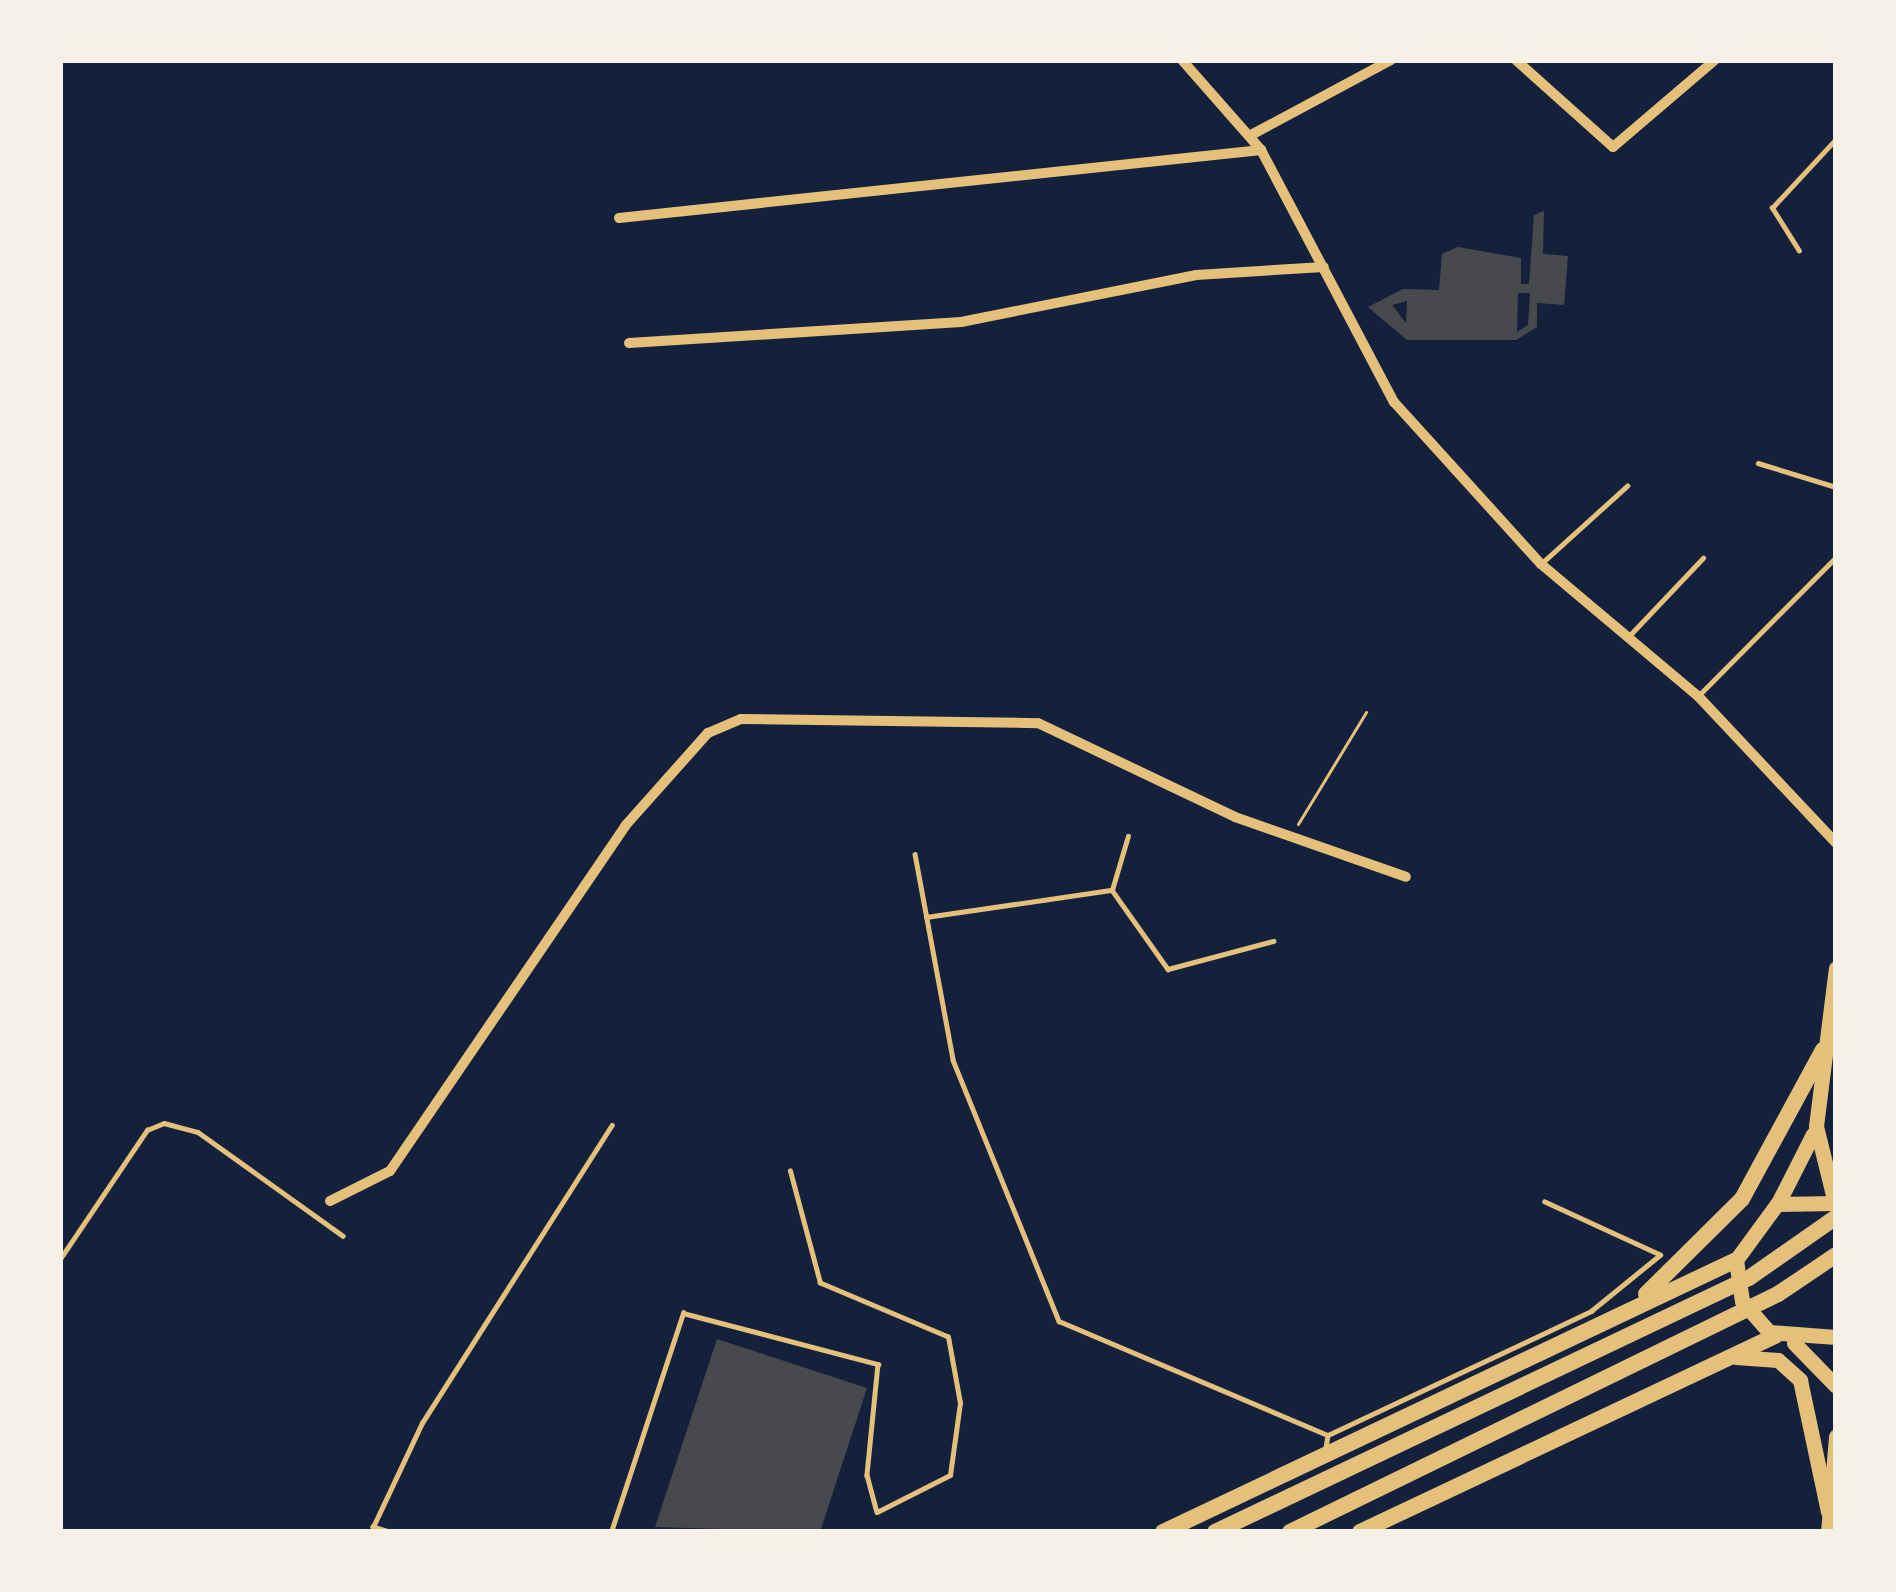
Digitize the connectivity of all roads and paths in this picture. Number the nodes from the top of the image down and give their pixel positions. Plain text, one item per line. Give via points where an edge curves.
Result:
1 (1182, 60) edge
2 (1391, 60) edge
3 (1516, 60) edge
4 (1715, 60) edge
5 (1370, 66) edge
6 (1251, 135) junction
7 (1836, 140) edge
8 (1261, 150) junction
9 (619, 218) dead end
10 (1798, 250) dead end
11 (1324, 267) junction
12 (629, 344) dead end
13 (1758, 464) dead end
14 (1627, 486) dead end
15 (1836, 487) edge
16 (1836, 557) edge
17 (1703, 558) dead end
18 (1540, 564) junction
19 (1626, 639) junction
20 (1698, 696) junction
21 (1366, 712) dead end
22 (1128, 836) dead end
23 (1291, 836) junction
24 (1836, 843) edge
25 (915, 854) dead end
26 (1406, 877) dead end
27 (1112, 890) junction
28 (926, 917) junction
29 (1273, 941) dead end
30 (1836, 968) edge
31 (1836, 982) edge
32 (1830, 1003) junction
33 (1823, 1050) junction
34 (612, 1125) dead end
35 (1816, 1126) junction
36 (790, 1171) dead end
37 (330, 1202) dead end
38 (1545, 1202) dead end
39 (1836, 1203) edge
40 (1777, 1204) junction
41 (1836, 1217) edge
42 (343, 1236) dead end
43 (1836, 1256) edge
44 (60, 1259) edge
45 (1736, 1260) junction
46 (1578, 1334) junction
47 (1836, 1337) edge
48 (1784, 1338) junction
49 (1722, 1360) junction
50 (1836, 1386) edge
51 (1836, 1436) edge
52 (1326, 1444) junction
53 (1834, 1474) edge
54 (1828, 1512) junction
55 (389, 1532) edge
56 (611, 1532) edge
57 (1163, 1532) edge
58 (1215, 1532) edge
59 (1290, 1532) edge
60 (1360, 1532) edge
61 (1828, 1532) edge

1 - 6 street
2 - 5 street
3 - 4 street via 1598,140 1627,147
5 - 6 street
6 - 8 street
7 - 10 lane via 1810,180 1772,208
8 - 9 street
8 - 11 street
11 - 12 street via 1196,275 961,322
11 - 18 street via 1394,402
13 - 15 lane
14 - 18 lane
16 - 20 lane
17 - 19 lane
18 - 19 street
19 - 20 street
20 - 24 street
21 - 23 path
22 - 27 lane
23 - 26 street
23 - 37 street via 1038,723 751,717 709,733 625,826 390,1171
25 - 28 lane
27 - 28 lane
27 - 29 lane via 1168,969
28 - 52 lane via 952,1060 1059,1321
30 - 32 main road
31 - 32 street
32 - 33 main road
33 - 35 main road
33 - 46 highway via 1718,1230 1655,1289
34 - 55 lane via 422,1423 373,1526
35 - 39 main road
35 - 40 main road
36 - 56 lane via 820,1283 948,1337 960,1403 950,1474 877,1512 867,1475 878,1364 683,1313
38 - 52 lane via 1660,1256 1591,1311
39 - 40 main road
40 - 45 main road
41 - 58 highway via 1749,1278
42 - 44 lane via 198,1132 164,1123 148,1130
43 - 59 highway via 1476,1445
45 - 46 highway
45 - 48 main road via 1742,1300
46 - 52 highway
47 - 48 main road
48 - 49 highway
48 - 50 main road
49 - 54 main road via 1766,1355 1800,1380
49 - 60 highway
51 - 53 main road
52 - 57 highway
53 - 54 main road
54 - 61 main road

